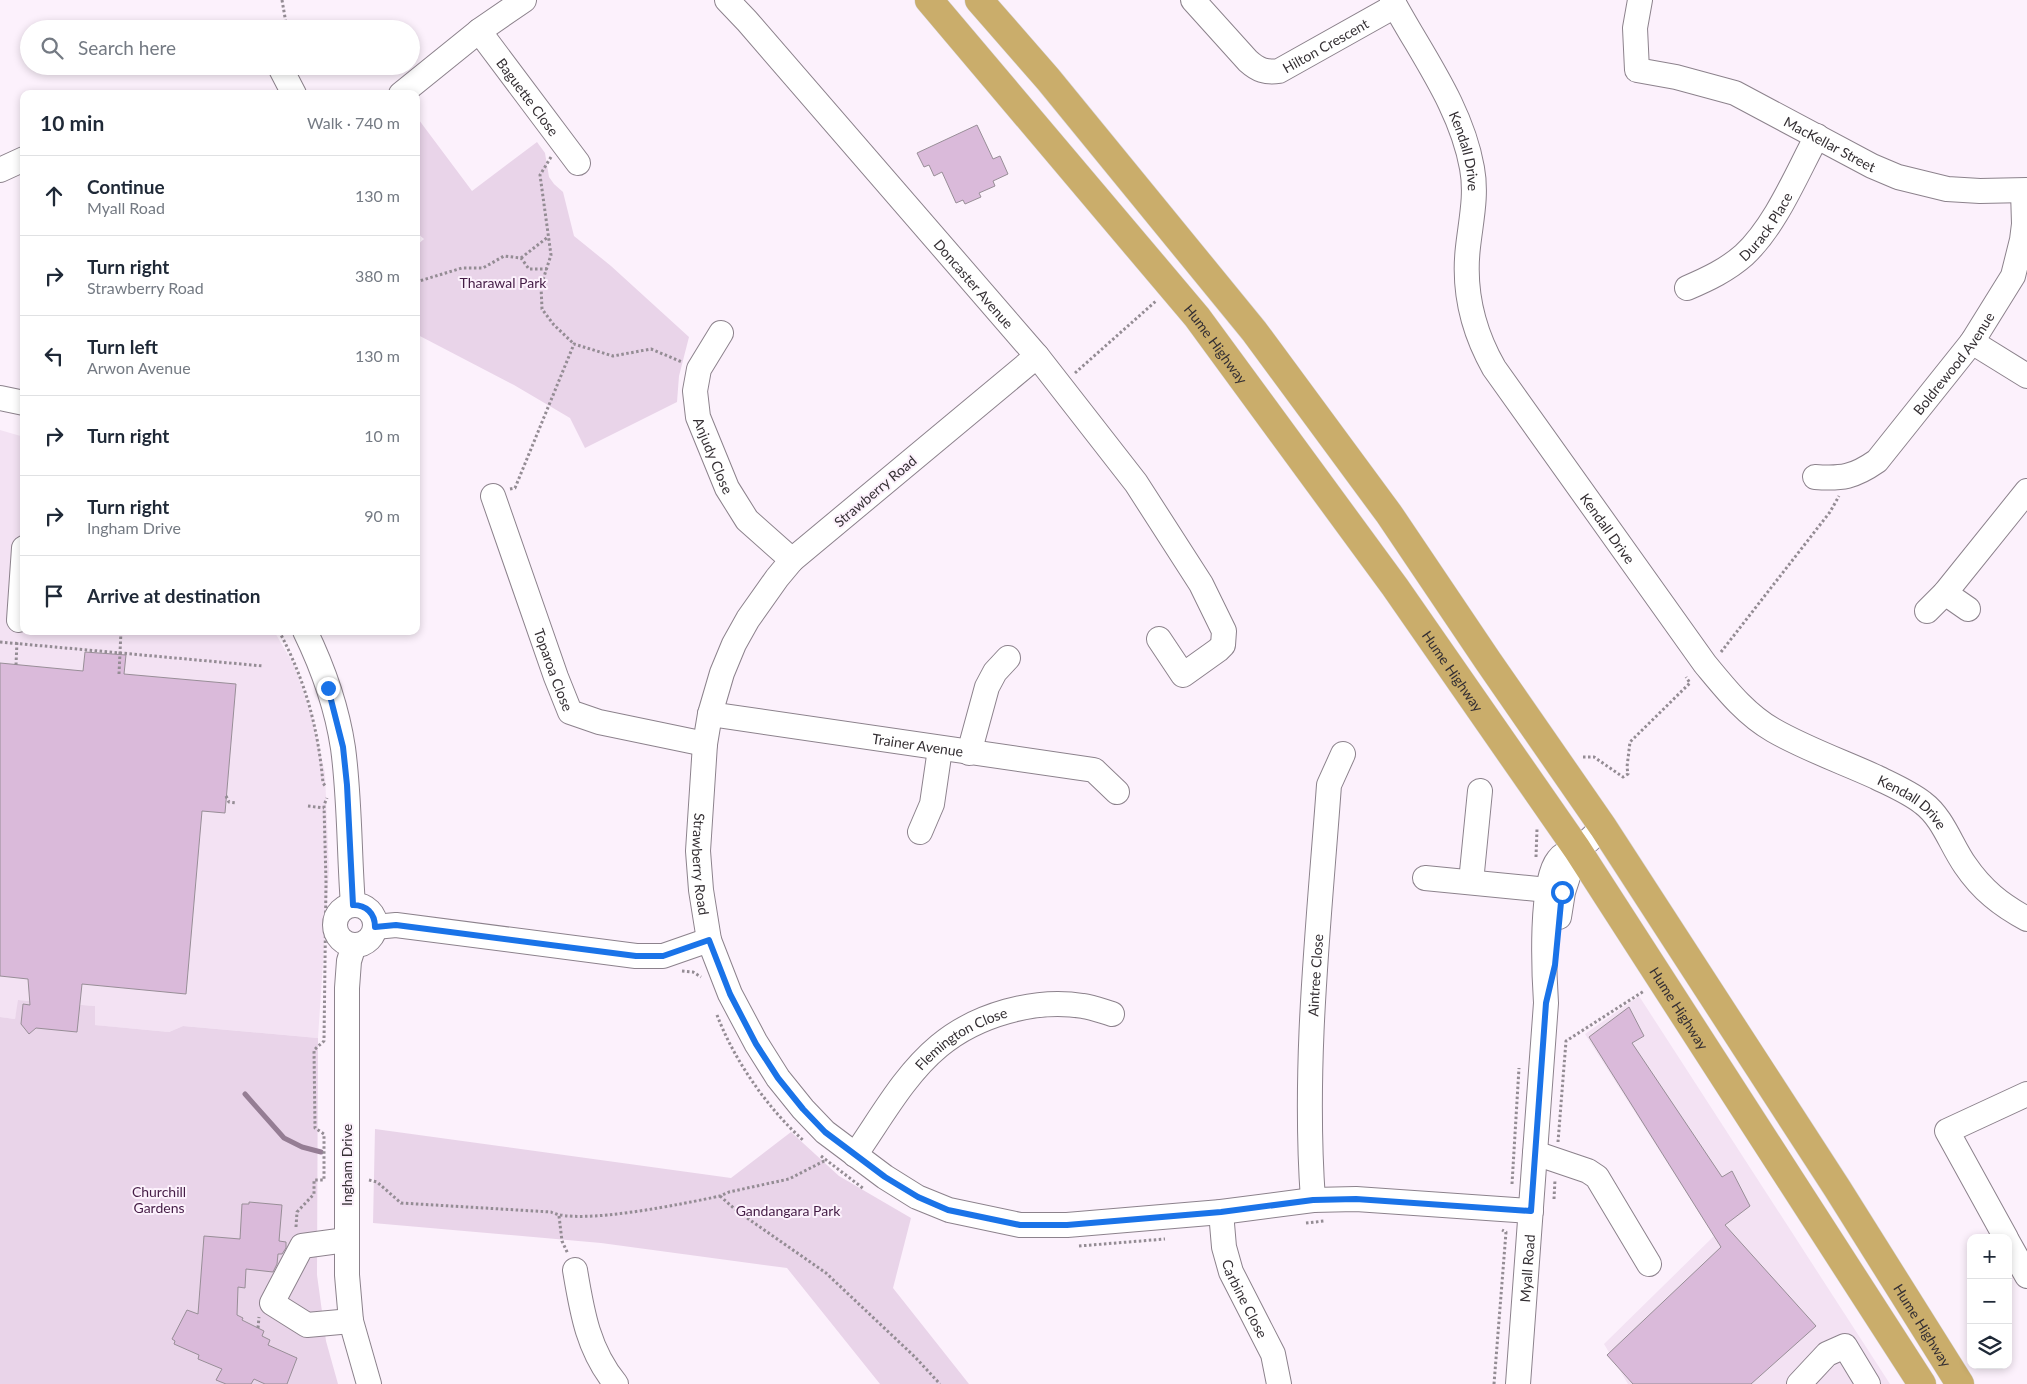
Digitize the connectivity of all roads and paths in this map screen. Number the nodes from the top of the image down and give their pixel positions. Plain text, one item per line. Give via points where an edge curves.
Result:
1 (282, 0) edge
2 (524, 0) edge
3 (727, 0) edge
4 (929, 0) edge
5 (980, 0) edge
6 (1192, 0) edge
7 (1640, 0) edge
8 (1394, 3) edge
9 (286, 20) edge
10 (479, 31) junction
11 (284, 75) edge
12 (292, 90) edge
13 (406, 90) edge
14 (1817, 136) junction
15 (563, 142) junction
16 (20, 161) edge
17 (578, 163) dead end
18 (0, 170) edge
19 (2025, 190) edge
20 (548, 237) junction
21 (521, 258) junction
22 (547, 269) junction
23 (420, 281) edge
24 (1687, 288) dead end
25 (1159, 299) dead end
26 (721, 333) dead end
27 (1972, 342) junction
28 (574, 344) junction
29 (1037, 356) junction
30 (698, 369) junction
31 (1072, 375) dead end
32 (2027, 376) edge
33 (0, 398) edge
34 (20, 402) edge
35 (1826, 478) joint
36 (2027, 491) edge
37 (493, 496) joint
38 (792, 560) junction
39 (1945, 593) junction
40 (20, 601) edge
41 (1968, 609) dead end
42 (1927, 611) dead end
43 (18, 628) joint
44 (121, 635) edge
45 (281, 635) edge
46 (307, 635) edge
47 (1159, 639) dead end
48 (0, 642) edge
49 (17, 643) junction
50 (120, 652) junction
51 (1719, 655) dead end
52 (1008, 658) dead end
53 (16, 665) dead end
54 (263, 666) dead end
55 (119, 674) dead end
56 (1686, 677) dead end
57 (710, 714) junction
58 (705, 744) junction
59 (940, 750) junction
60 (969, 753) junction
61 (1343, 754) dead end
62 (1583, 757) dead end
63 (1480, 791) dead end
64 (1117, 792) dead end
65 (226, 796) dead end
66 (237, 803) dead end
67 (308, 806) dead end
68 (324, 808) junction
69 (1536, 824) dead end
70 (1603, 827) junction
71 (920, 832) dead end
72 (1537, 846) dead end
73 (1578, 849) junction
74 (1425, 878) dead end
75 (1471, 882) junction
76 (1548, 890) junction
77 (353, 905) junction
78 (2027, 919) edge
79 (375, 927) junction
80 (709, 940) junction
81 (354, 945) junction
82 (676, 972) dead end
83 (701, 977) dead end
84 (1546, 1003) junction
85 (716, 1012) dead end
86 (1112, 1014) dead end
87 (2027, 1094) edge
88 (805, 1142) dead end
89 (1536, 1153) junction
90 (819, 1154) dead end
91 (324, 1156) dead end
92 (856, 1156) junction
93 (369, 1180) dead end
94 (720, 1196) junction
95 (1313, 1200) junction
96 (1531, 1211) junction
97 (1221, 1212) junction
98 (559, 1216) junction
99 (1333, 1221) dead end
100 (1305, 1223) dead end
101 (1499, 1228) dead end
102 (2004, 1234) edge
103 (346, 1240) junction
104 (2012, 1249) edge
105 (1649, 1264) dead end
106 (575, 1270) joint
107 (2027, 1276) edge
108 (351, 1321) junction
109 (369, 1384) edge
110 (616, 1384) edge
111 (940, 1384) edge
112 (1279, 1384) edge
113 (1494, 1384) edge
114 (1518, 1384) edge
115 (1798, 1384) edge
116 (1868, 1384) edge
117 (1922, 1384) edge
118 (1960, 1384) edge

1 - 9 path
2 - 10 street
3 - 29 street, Doncaster Avenue
4 - 73 highway, Hume Highway via 1197,317 1395,586
5 - 70 highway, Hume Highway via 1254,330 1390,514
6 - 8 street, Hilton Crescent via 1248,62 1269,72 1279,71
7 - 14 street, MacKellar Street via 1635,28 1638,70 1735,92
8 - 78 street, Kendall Drive via 1456,112 1466,138 1474,198 1467,250 1468,295 1472,321 1494,368 1705,664 1739,704 1773,730 1924,803 1940,820 1964,865 1980,886 2002,905
10 - 13 street
10 - 15 street, Baguette Close
11 - 12 street
14 - 19 street, MacKellar Street via 1872,166 1913,181 1955,189
14 - 24 street, Durack Place via 1758,241 1715,276
15 - 17 street, Baguette Close
15 - 20 path via 540,175
16 - 18 street
19 - 27 street, Boldrewood Avenue via 2022,240 2013,276
20 - 21 path
20 - 22 path via 551,255
21 - 22 path via 529,269
21 - 23 path via 504,256 483,268 462,268
22 - 28 path via 541,286 542,309
25 - 31 path
26 - 30 street, Anjudy Close
27 - 32 street
27 - 35 street, Boldrewood Avenue via 1877,461 1860,473
28 - 30 path via 613,356 651,349
28 - 37 path via 515,488
29 - 38 street, Strawberry Road
29 - 47 street, Doncaster Avenue via 1136,483 1202,584 1224,631 1218,650 1183,675
30 - 38 street, Anjudy Close via 695,391 698,417 726,488 747,520
33 - 34 street
35 - 51 path via 1842,491 1830,512
36 - 39 street
37 - 58 street, Toparoa Close via 570,712 599,722
38 - 57 street, Strawberry Road via 734,644
39 - 41 street
39 - 42 street
40 - 43 street
43 - 49 path
44 - 50 path
45 - 68 path via 311,708 320,745 323,783 328,790
46 - 77 street via 328,688 343,747
48 - 49 path
49 - 50 path
49 - 53 path
50 - 54 path
50 - 55 path
52 - 60 street via 995,672 987,688
56 - 62 path via 1690,683 1630,742 1628,774 1623,777 1594,757
57 - 58 street, Strawberry Road
57 - 59 street, Trainer Avenue
58 - 80 street, Strawberry Road via 698,851
59 - 60 street, Trainer Avenue
59 - 71 street via 932,804
60 - 64 street, Trainer Avenue via 1094,770
61 - 95 street, Aintree Close via 1329,785 1311,1044 1309,1143
63 - 75 street
65 - 66 path via 229,802
67 - 68 path
68 - 91 path via 324,1041 314,1050 315,1128 324,1134
69 - 72 path
70 - 73 street, Myall Road
70 - 118 highway, Hume Highway
73 - 76 street, Myall Road via 1563,853 1557,860
73 - 84 street, Myall Road via 1560,899 1555,965
73 - 117 highway, Hume Highway
74 - 75 street
75 - 76 street
76 - 84 street, Myall Road via 1543,962
77 - 79 street via 369,911
77 - 81 street via 339,912 335,924 340,938
79 - 80 street via 396,925 636,956 663,956
79 - 81 street via 369,939
80 - 92 street, Strawberry Road via 730,994 778,1078 825,1132
81 - 103 street, Ingham Drive via 347,988
82 - 83 path via 693,972
84 - 89 street, Myall Road
85 - 88 path via 754,1083 776,1113
86 - 92 street, Flemington Close via 1083,1006 1035,1006 990,1017 963,1030 919,1065
87 - 102 street via 1947,1131
89 - 96 street, Myall Road
89 - 105 street via 1597,1177
90 - 94 path via 826,1160 789,1179
92 - 97 street, Strawberry Road via 918,1197 948,1210 1020,1225 1067,1225
93 - 98 path via 377,1182 401,1203 551,1212
94 - 98 path via 657,1209
94 - 111 path via 826,1273
95 - 96 street, Strawberry Road via 1356,1199
95 - 97 street, Strawberry Road
96 - 114 street, Myall Road
97 - 112 street, Carbine Close via 1224,1247 1231,1272 1273,1354
98 - 106 path via 562,1241
99 - 100 path
101 - 113 path via 1506,1232
103 - 108 street, Ingham Drive
103 - 108 street via 302,1246 272,1303 307,1325
104 - 107 street
106 - 110 street via 591,1345
108 - 109 street, Ingham Drive
115 - 116 street via 1828,1354 1845,1346

